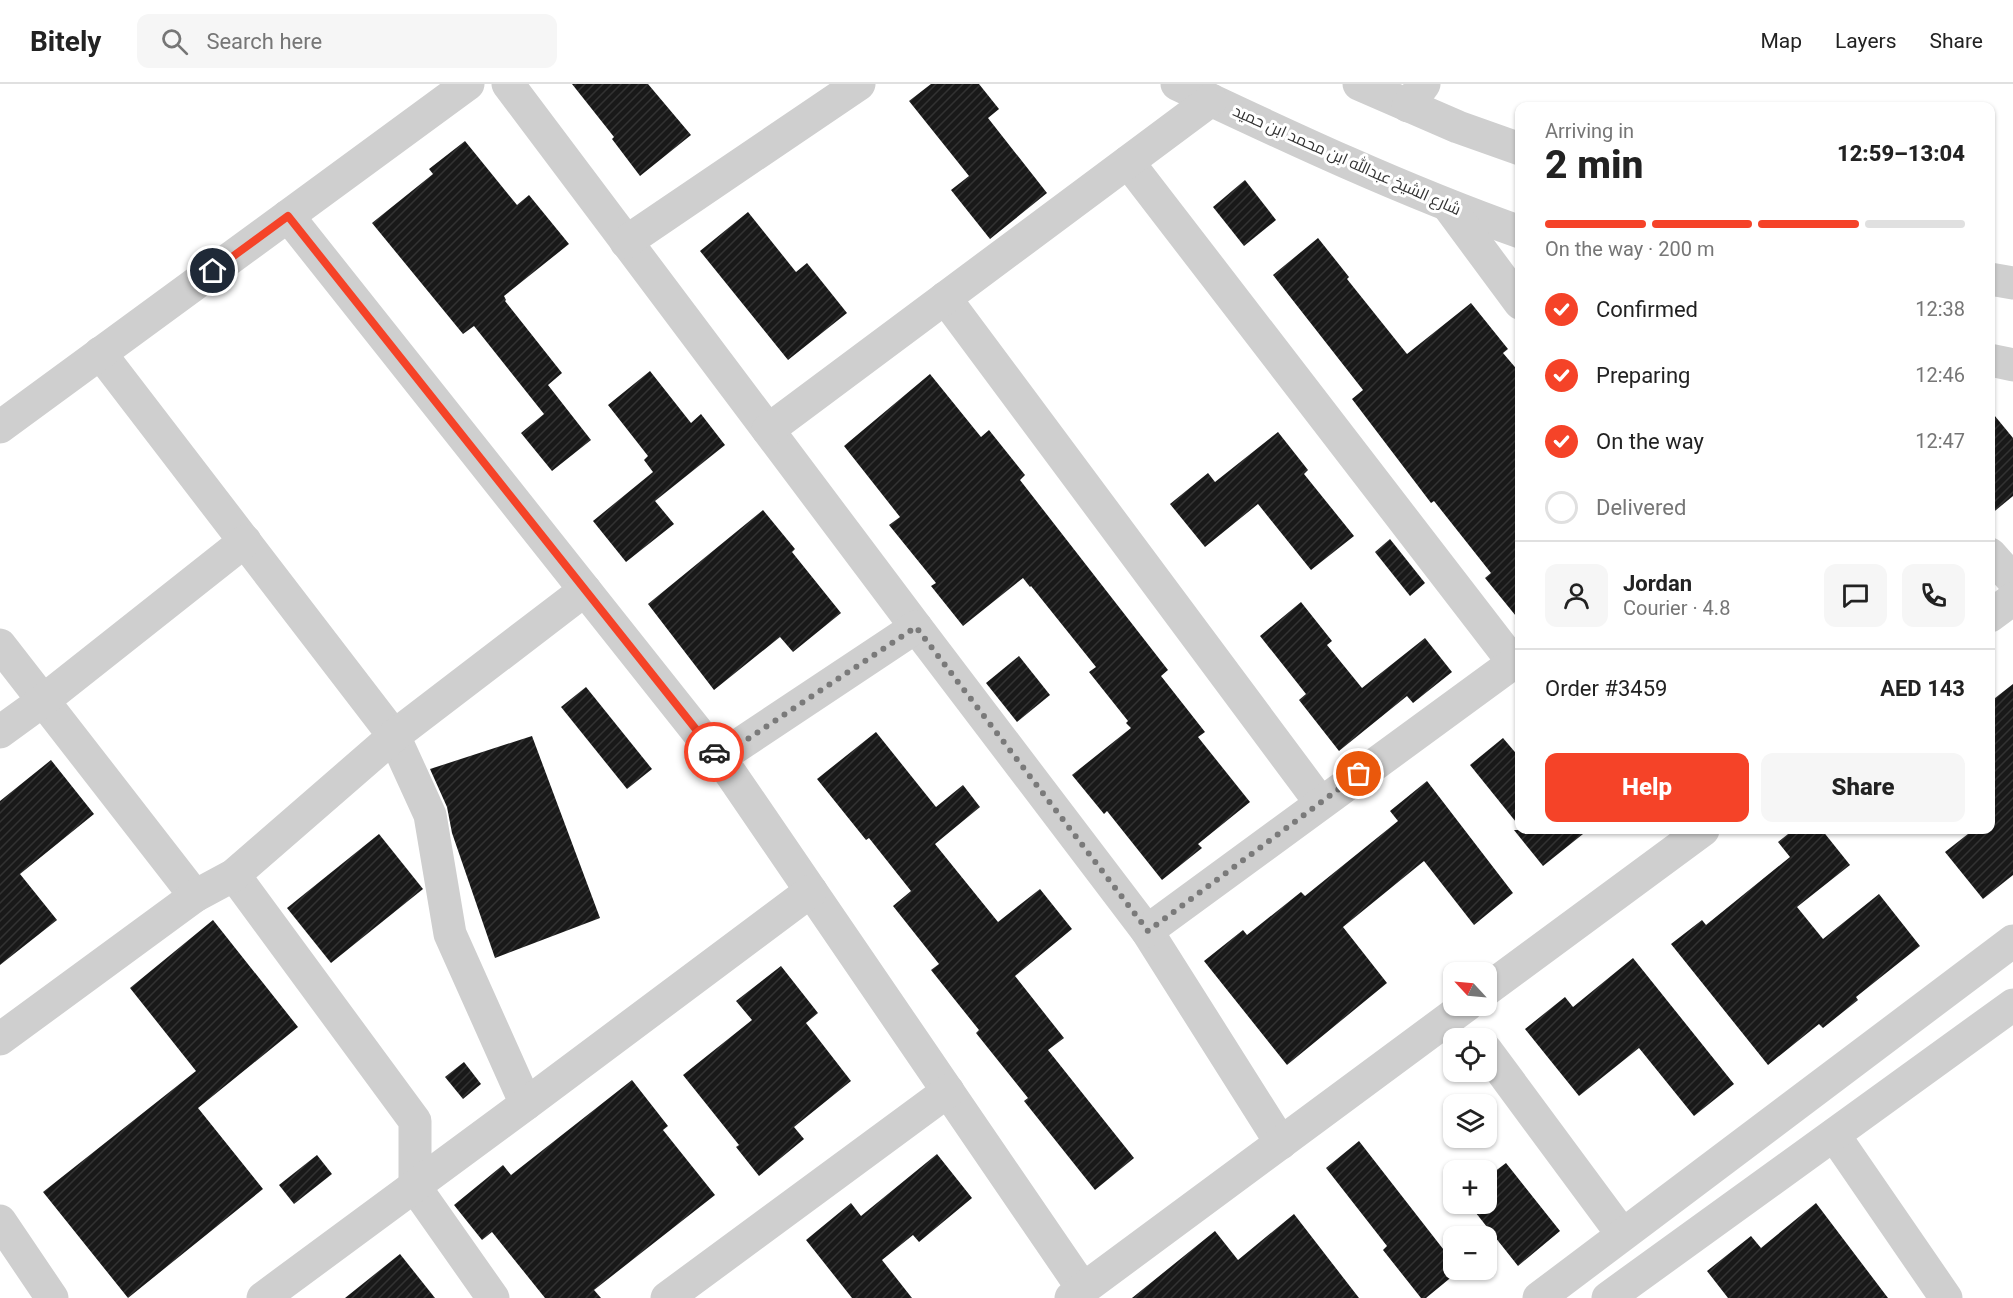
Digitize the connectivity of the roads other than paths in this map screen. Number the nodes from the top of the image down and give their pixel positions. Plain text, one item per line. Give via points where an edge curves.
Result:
1 (468, 84) edge
2 (508, 84) edge
3 (859, 84) edge
4 (1176, 84) edge
5 (1359, 84) edge
6 (1416, 95) edge
7 (1211, 100) junction
8 (1515, 147) edge
9 (1128, 162) junction
10 (1449, 207) junction
11 (288, 216) junction
12 (1515, 230) edge
13 (626, 242) junction
14 (1995, 280) edge
15 (2013, 284) edge
16 (1515, 296) edge
17 (945, 298) junction
18 (100, 354) junction
19 (1995, 361) edge
20 (2013, 365) edge
21 (0, 427) edge
22 (768, 430) junction
23 (245, 541) junction
24 (1995, 560) edge
25 (2013, 580) edge
26 (585, 591) junction
27 (2013, 599) edge
28 (1995, 612) edge
29 (916, 627) junction
30 (0, 645) edge
31 (1515, 659) edge
32 (1515, 661) edge
33 (44, 700) junction
34 (0, 732) edge
35 (394, 736) junction
36 (719, 758) junction
37 (1320, 802) junction
38 (1698, 834) edge
39 (234, 875) junction
40 (811, 891) junction
41 (195, 896) junction
42 (1148, 931) junction
43 (2013, 941) edge
44 (1497, 982) edge
45 (2013, 1005) edge
46 (1452, 1016) edge
47 (0, 1039) edge
48 (1497, 1065) edge
49 (948, 1091) junction
50 (526, 1104) junction
51 (1834, 1135) junction
52 (1281, 1143) junction
53 (415, 1187) junction
54 (0, 1221) edge
55 (1622, 1234) junction
56 (1077, 1294) edge
57 (52, 1298) edge
58 (263, 1298) edge
59 (493, 1298) edge
60 (667, 1298) edge
61 (1539, 1298) edge
62 (1608, 1298) edge
63 (1946, 1298) edge

1 - 11 street
2 - 13 street
3 - 13 street
4 - 7 street, شارع الشيخ عبدالله ابن محمد ابن حميد
5 - 6 street
6 - 8 street via 1458,127
7 - 9 street
7 - 10 street, شارع الشيخ عبدالله ابن محمد ابن حميد
9 - 17 street
9 - 31 street
10 - 12 street, شارع الشيخ عبدالله ابن محمد ابن حميد
10 - 16 street
11 - 18 street
11 - 26 street
13 - 22 street
14 - 15 street
17 - 22 street
17 - 37 street
18 - 21 street
18 - 23 street
19 - 20 street
22 - 29 street
23 - 33 street
23 - 35 street
24 - 25 street
26 - 35 street
26 - 36 street
27 - 28 street
29 - 36 street
29 - 42 street
30 - 33 street
32 - 37 street
33 - 34 street
33 - 41 street
35 - 39 street
35 - 50 street via 430,815 450,934
36 - 40 street
37 - 42 street
38 - 44 street
39 - 41 street
39 - 53 street via 415,1121
40 - 49 street
40 - 50 street
41 - 47 street
42 - 52 street
43 - 55 street
45 - 51 street
46 - 52 street
48 - 55 street
49 - 56 street
49 - 60 street
50 - 53 street
51 - 62 street
51 - 63 street
52 - 56 street
53 - 58 street
53 - 59 street
54 - 57 street
55 - 61 street

